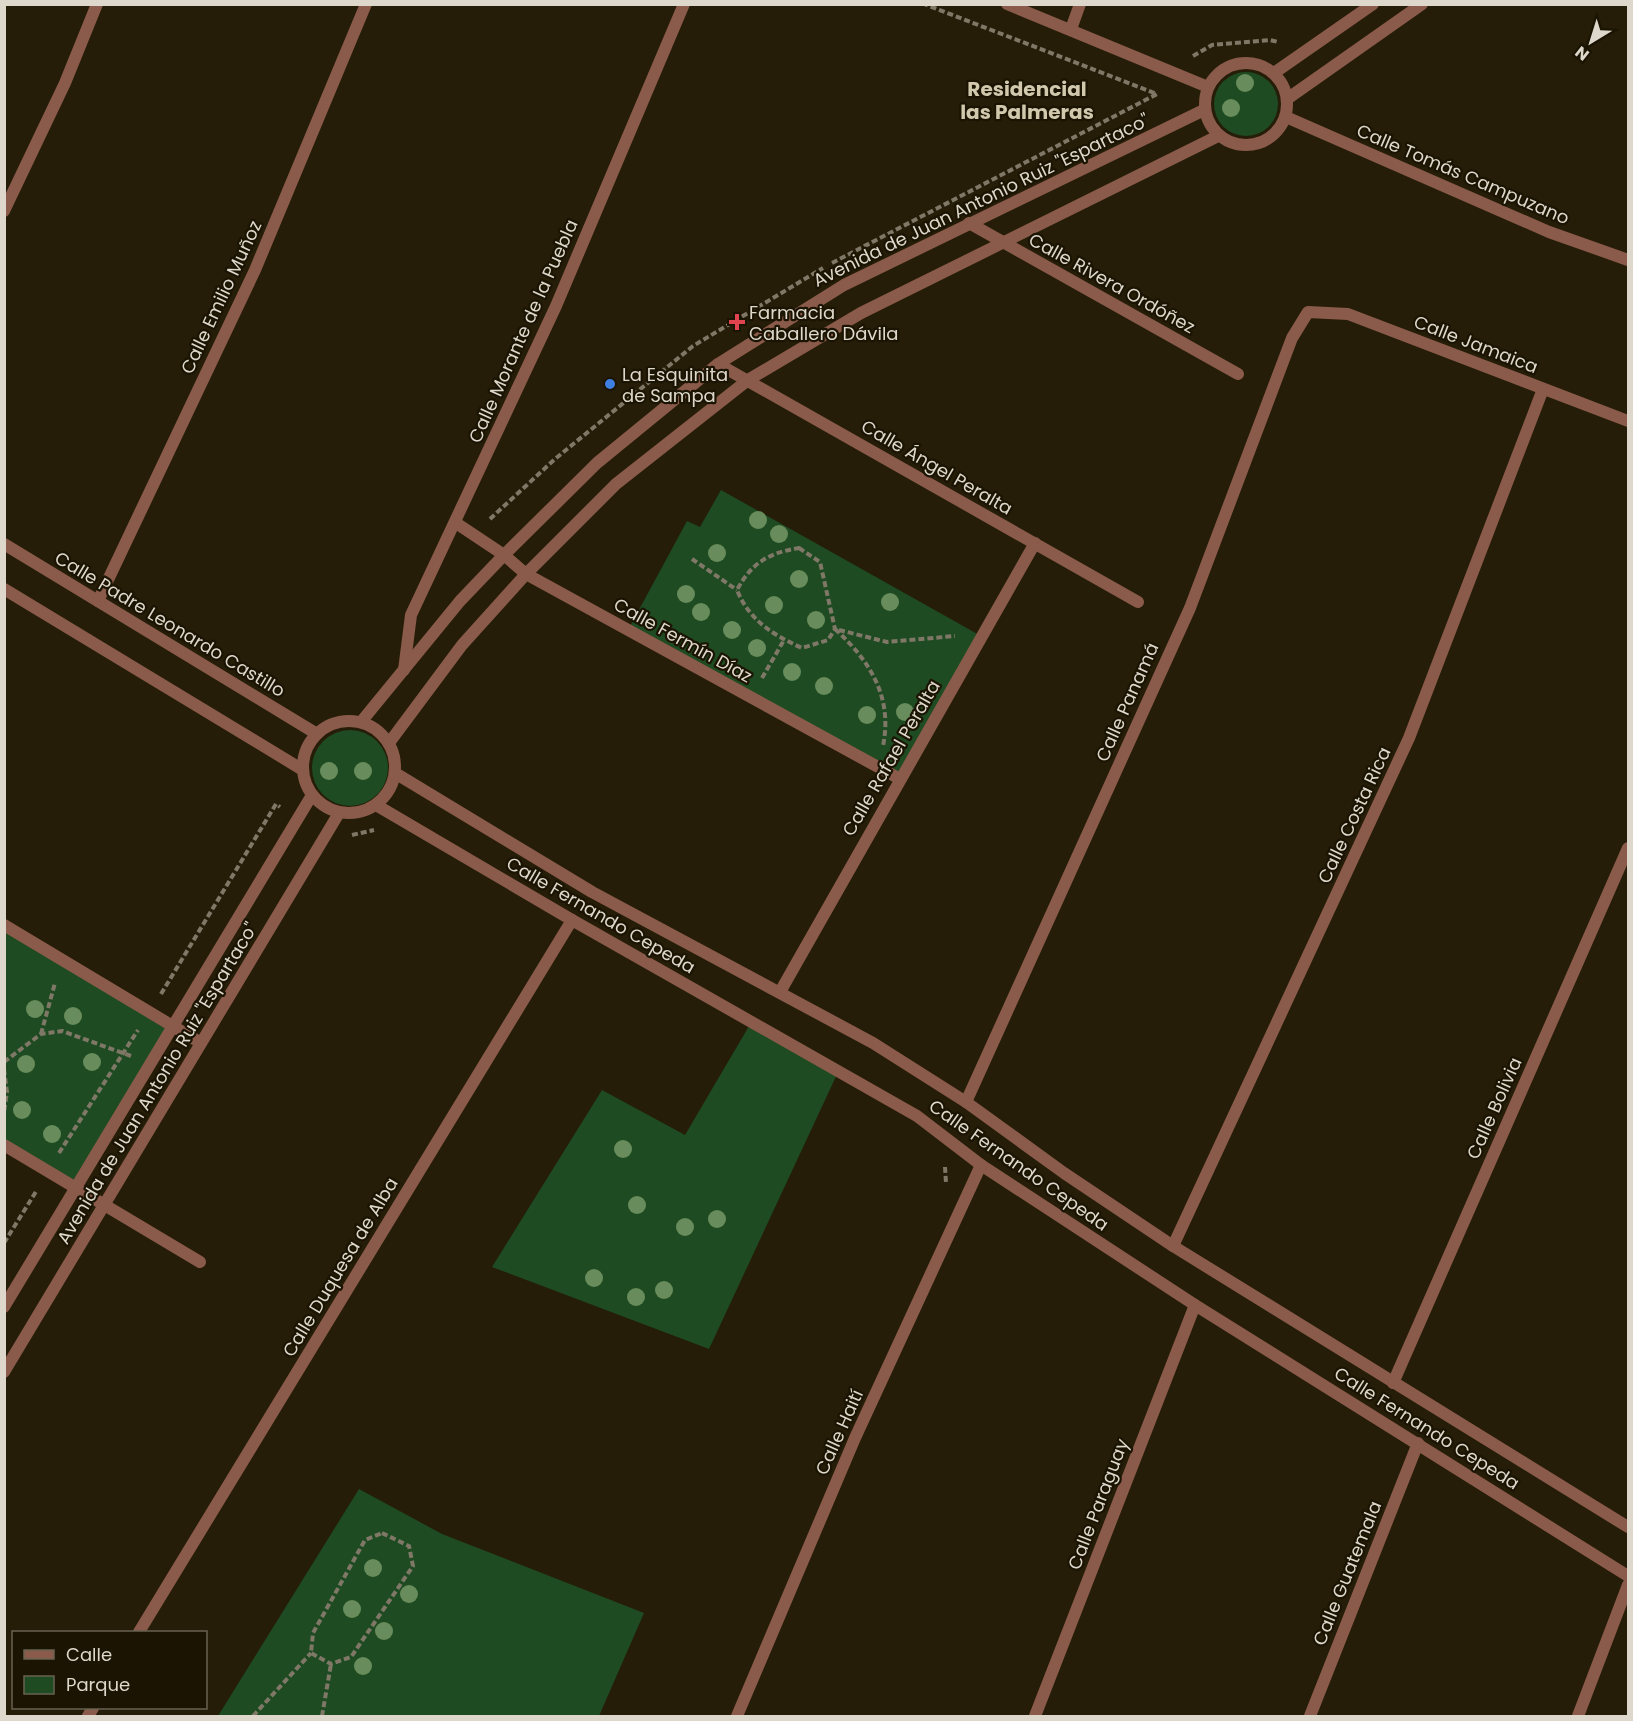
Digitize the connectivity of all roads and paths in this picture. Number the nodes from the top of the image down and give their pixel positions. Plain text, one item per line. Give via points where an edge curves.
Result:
1 (97, 4) edge
2 (366, 4) edge
3 (684, 4) edge
4 (924, 4) edge
5 (1007, 4) edge
6 (1080, 4) edge
7 (1373, 4) edge
8 (1422, 4) edge
9 (1071, 29) junction
10 (1281, 43) dead end
11 (1274, 74) junction
12 (1180, 75) junction
13 (1208, 87) junction
14 (1157, 94) junction
15 (1287, 99) junction
16 (1204, 110) junction
17 (1286, 117) junction
18 (1218, 136) junction
19 (4, 211) edge
20 (969, 222) junction
21 (1003, 242) junction
22 (1629, 260) edge
23 (1308, 312) joint
24 (718, 364) junction
25 (1238, 374) dead end
26 (748, 380) junction
27 (1543, 389) junction
28 (1629, 422) edge
29 (456, 523) junction
30 (473, 535) junction
31 (1035, 543) junction
32 (4, 544) edge
33 (504, 555) junction
34 (692, 559) dead end
35 (526, 574) junction
36 (4, 589) edge
37 (737, 590) junction
38 (98, 601) junction
39 (1138, 602) dead end
40 (835, 629) junction
41 (981, 636) junction
42 (784, 639) junction
43 (403, 673) junction
44 (751, 698) junction
45 (361, 722) junction
46 (316, 734) junction
47 (389, 743) junction
48 (879, 768) junction
49 (303, 770) junction
50 (395, 774) junction
51 (900, 779) junction
52 (312, 795) junction
53 (376, 805) junction
54 (339, 813) junction
55 (297, 821) junction
56 (380, 829) dead end
57 (323, 839) junction
58 (1629, 848) edge
59 (572, 920) junction
60 (4, 925) edge
61 (65, 961) junction
62 (780, 992) junction
63 (150, 1012) junction
64 (174, 1027) junction
65 (41, 1034) junction
66 (201, 1043) junction
67 (122, 1052) junction
68 (4, 1062) edge
69 (151, 1064) junction
70 (4, 1069) edge
71 (966, 1102) junction
72 (4, 1112) edge
73 (4, 1145) edge
74 (945, 1164) dead end
75 (981, 1165) junction
76 (48, 1171) junction
77 (76, 1188) junction
78 (105, 1206) junction
79 (962, 1206) junction
80 (4, 1243) edge
81 (1173, 1246) junction
82 (200, 1262) dead end
83 (1195, 1305) junction
84 (4, 1306) edge
85 (4, 1372) edge
86 (1393, 1383) junction
87 (1418, 1443) junction
88 (1629, 1527) edge
89 (1629, 1576) edge
90 (1629, 1585) edge
91 (140, 1631) edge
92 (311, 1653) junction
93 (331, 1664) junction
94 (253, 1716) edge
95 (322, 1716) edge
96 (737, 1716) edge
97 (1035, 1716) edge
98 (1310, 1716) edge
99 (1578, 1716) edge

1 - 19 street via 65,83
2 - 38 street, Calle Emilio Muñoz via 255,270
3 - 29 street, Calle Morante de la Puebla via 556,306
4 - 14 path
5 - 9 street
6 - 9 street
7 - 11 street
8 - 15 street
9 - 12 street
10 - 12 path via 1270,40 1212,45 1183,62
11 - 13 street via 1251,62 1238,63 1215,76
11 - 15 street
12 - 13 street
12 - 14 path via 1172,91
13 - 16 street
14 - 30 path via 855,249 693,346 555,459
15 - 17 street
16 - 18 street
16 - 20 street, Avenida de Juan Antonio Ruiz "Espartaco"
17 - 18 street via 1270,139 1257,144 1230,143
17 - 22 street, Calle Tomás Campuzano via 1549,232
18 - 21 street
20 - 21 street, Calle Rivera Ordóñez
20 - 24 street, Avenida de Juan Antonio Ruiz "Espartaco" via 844,285
21 - 25 street, Calle Rivera Ordóñez
21 - 26 street via 861,313
23 - 27 street, Calle Jamaica via 1348,314
23 - 71 street, Calle Panamá via 1292,338 1190,608
24 - 26 street, Calle Ángel Peralta
24 - 33 street, Avenida de Juan Antonio Ruiz "Espartaco" via 597,463
26 - 31 street, Calle Ángel Peralta
26 - 35 street via 616,484
27 - 28 street, Calle Jamaica
27 - 81 street, Calle Costa Rica via 1409,738
29 - 30 street, Calle Fermín Díaz
29 - 43 street, Calle Morante de la Puebla via 411,615
30 - 33 street, Calle Fermín Díaz
31 - 39 street, Calle Ángel Peralta
31 - 41 street, Calle Rafael Peralta
32 - 38 street, Calle Padre Leonardo Castillo
33 - 35 street, Calle Fermín Díaz
33 - 43 street, Avenida de Juan Antonio Ruiz "Espartaco" via 460,601
34 - 37 path
35 - 44 street, Calle Fermín Díaz
35 - 47 street via 462,645
36 - 49 street
37 - 40 path via 747,572 775,552 799,548 820,562
37 - 42 path via 744,607 766,629
38 - 46 street, Calle Padre Leonardo Castillo
40 - 41 path via 887,642
40 - 42 path via 828,640 802,648
40 - 48 path via 860,652 880,688 886,731
41 - 51 street, Calle Rafael Peralta
42 - 44 path
43 - 45 street, Avenida de Juan Antonio Ruiz "Espartaco"
44 - 48 street, Calle Fermín Díaz
45 - 46 street via 345,721
45 - 47 street via 377,730
46 - 49 street via 306,750
47 - 50 street via 395,758
48 - 51 street, Calle Fermín Díaz
49 - 52 street
50 - 53 street via 389,791
50 - 62 street, Calle Fernando Cepeda via 592,892
51 - 62 street, Calle Rafael Peralta
52 - 54 street
52 - 55 street, Avenida de Juan Antonio Ruiz "Espartaco"
53 - 54 street via 358,813
53 - 59 street, Calle Fernando Cepeda
54 - 57 street, Avenida de Juan Antonio Ruiz "Espartaco"
55 - 63 path via 276,804
55 - 64 street, Avenida de Juan Antonio Ruiz "Espartaco"
56 - 57 path
57 - 66 street, Avenida de Juan Antonio Ruiz "Espartaco"
58 - 86 street, Calle Bolivia
59 - 75 street, Calle Fernando Cepeda via 917,1116
59 - 91 street, Calle Duquesa de Alba
60 - 61 street
61 - 63 street
61 - 65 path via 50,992
62 - 71 street, Calle Fernando Cepeda via 873,1043
63 - 64 street
63 - 67 path
64 - 66 street
64 - 69 street, Avenida de Juan Antonio Ruiz "Espartaco"
65 - 67 path via 62,1031
65 - 68 path
66 - 78 street, Avenida de Juan Antonio Ruiz "Espartaco"
67 - 69 path
67 - 76 path
69 - 77 street, Avenida de Juan Antonio Ruiz "Espartaco"
70 - 72 path
71 - 81 street, Calle Fernando Cepeda
73 - 76 street
74 - 79 path via 946,1195
75 - 79 street, Calle Haití
75 - 83 street, Calle Fernando Cepeda
76 - 77 street
76 - 80 path
77 - 78 street
77 - 84 street, Avenida de Juan Antonio Ruiz "Espartaco"
78 - 82 street
78 - 85 street, Avenida de Juan Antonio Ruiz "Espartaco"
79 - 96 street, Calle Haití via 855,1438
81 - 86 street, Calle Fernando Cepeda
83 - 87 street, Calle Fernando Cepeda
83 - 97 street, Calle Paraguay
86 - 88 street, Calle Fernando Cepeda
87 - 89 street, Calle Fernando Cepeda
87 - 98 street, Calle Guatemala
90 - 99 street
92 - 93 path
92 - 93 path via 313,1633 365,1540 382,1533 410,1546 413,1566 351,1658
92 - 94 path
93 - 95 path

